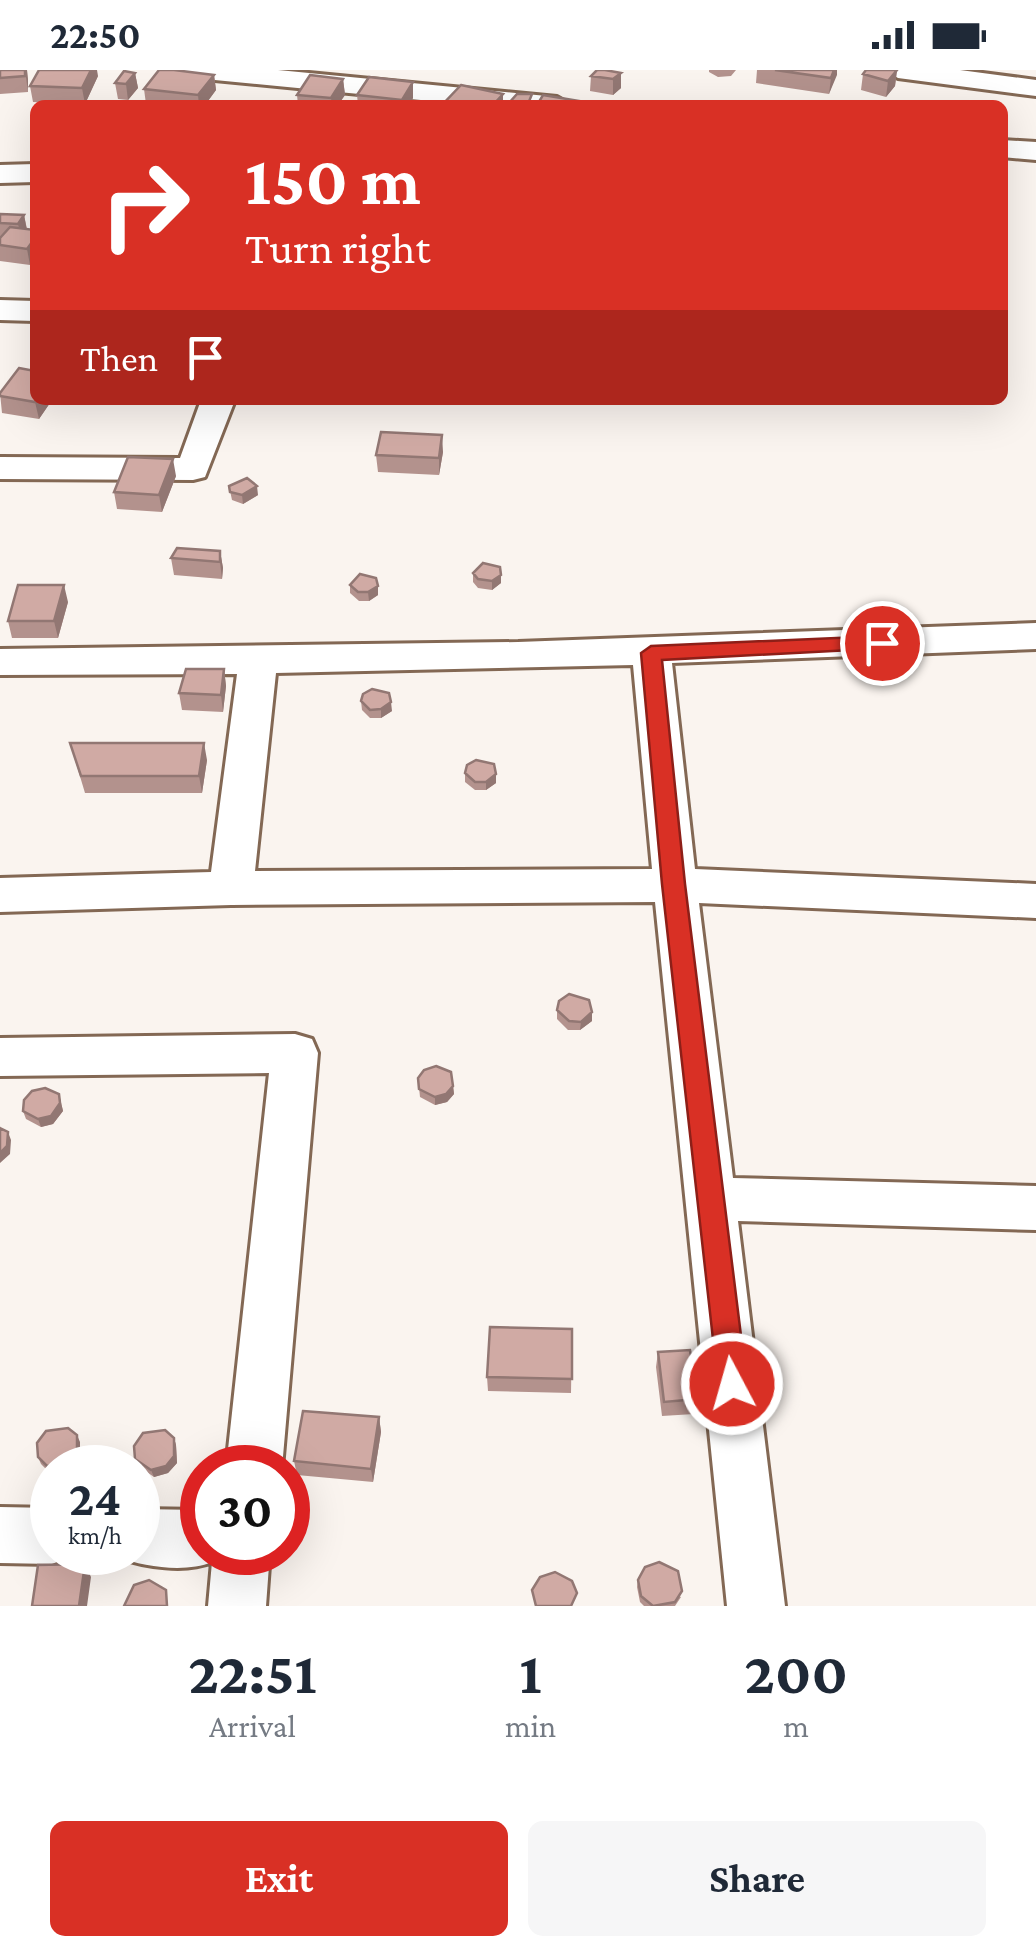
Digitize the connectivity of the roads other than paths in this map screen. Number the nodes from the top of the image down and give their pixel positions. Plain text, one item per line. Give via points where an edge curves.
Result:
1 (194, 70) edge
2 (898, 70) edge
3 (1036, 88) edge
4 (506, 100) edge
5 (1008, 149) edge
6 (1036, 151) edge
7 (30, 173) edge
8 (0, 174) edge
9 (0, 310) edge
10 (30, 310) edge
11 (216, 405) edge
12 (0, 468) edge
13 (1036, 636) edge
14 (651, 653) junction
15 (0, 662) edge
16 (258, 662) junction
17 (674, 884) junction
18 (231, 888) junction
19 (0, 895) edge
20 (1036, 901) edge
21 (0, 1057) edge
22 (712, 1199) junction
23 (1036, 1208) edge
24 (256, 1445) edge
25 (0, 1536) edge
26 (30, 1536) edge
27 (240, 1575) edge
28 (237, 1606) edge
29 (756, 1606) edge

1 - 4 street
2 - 3 street
5 - 6 street
7 - 8 street
9 - 10 street
11 - 12 street via 192,469
13 - 14 street
14 - 16 street
14 - 17 street
15 - 16 street
16 - 18 street
17 - 18 street
17 - 20 street
17 - 22 street
18 - 19 street
21 - 24 street via 295,1053
22 - 23 street
22 - 29 street
25 - 26 street
27 - 28 street

